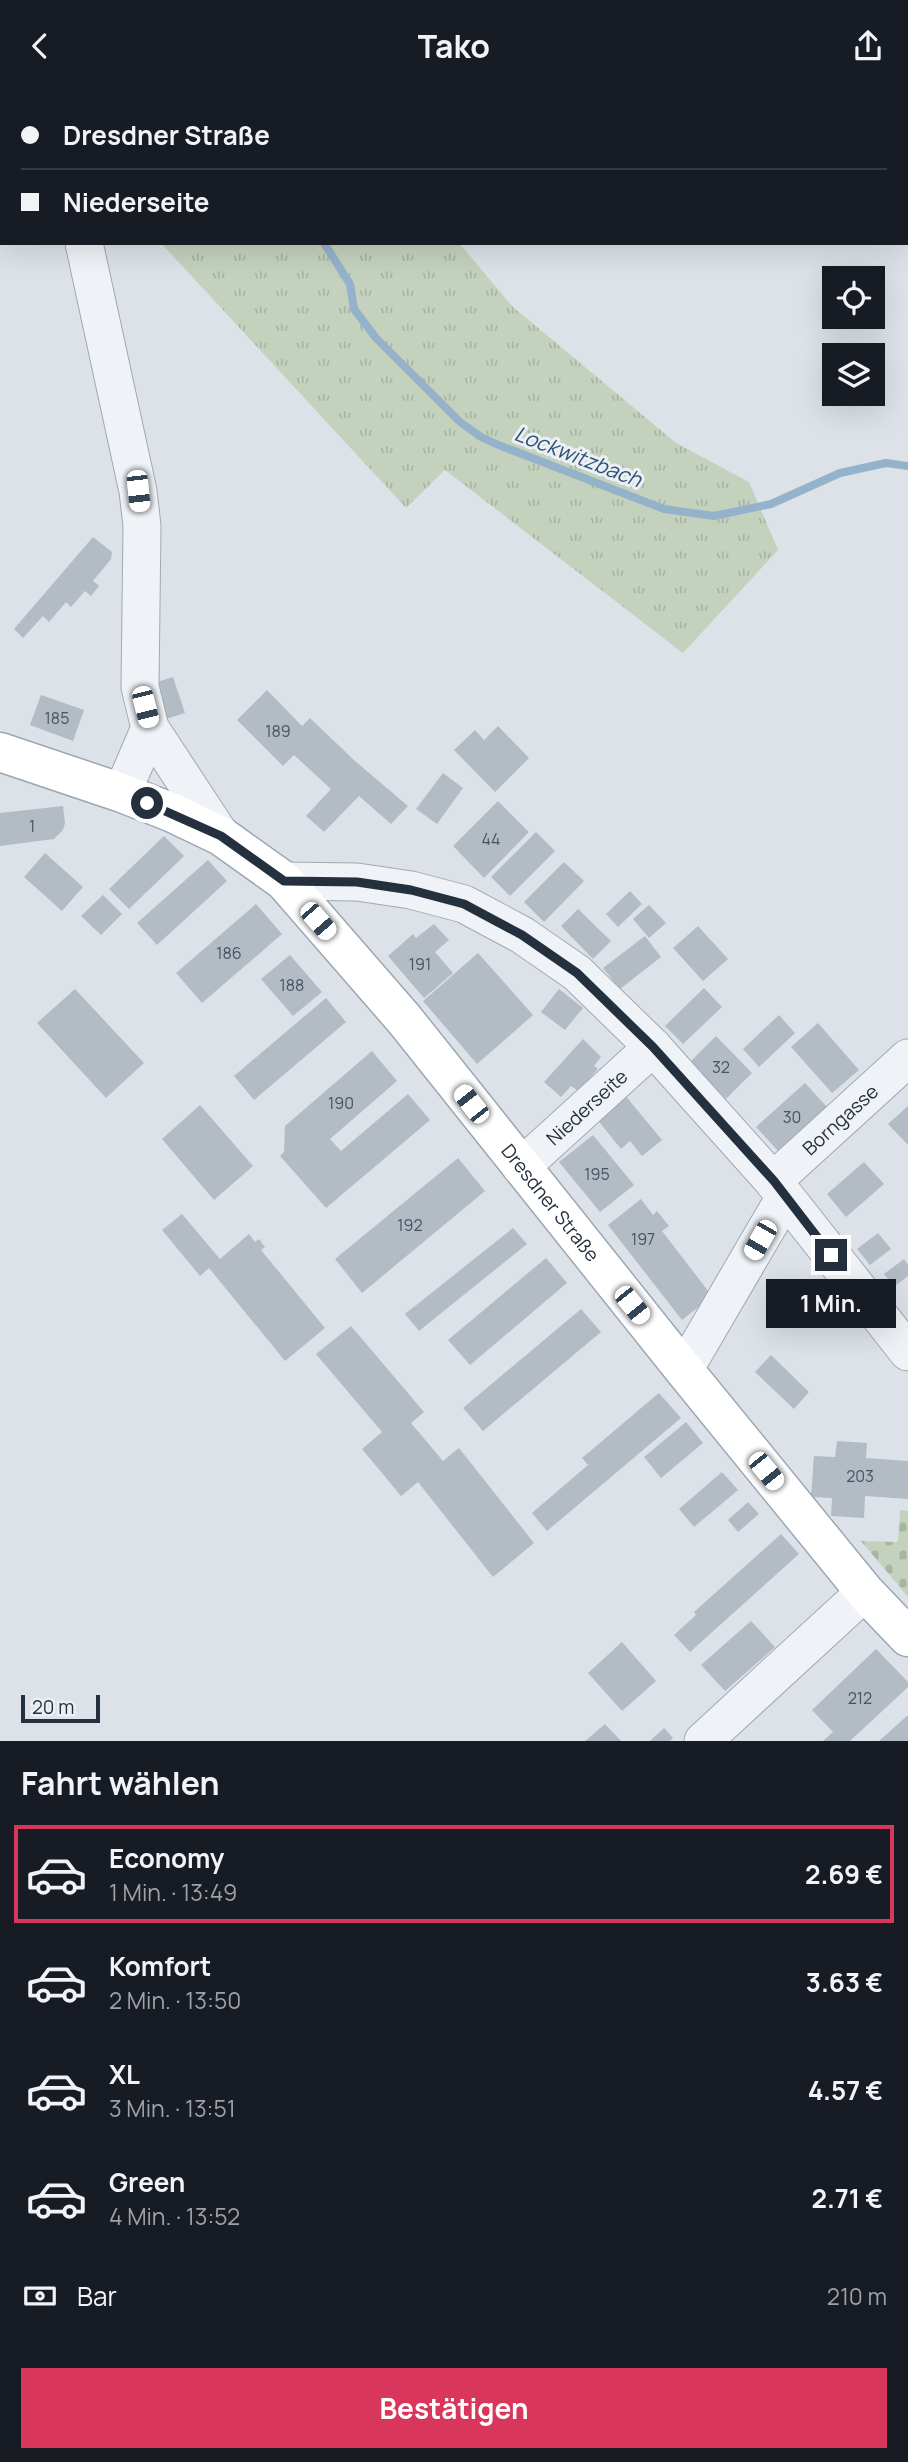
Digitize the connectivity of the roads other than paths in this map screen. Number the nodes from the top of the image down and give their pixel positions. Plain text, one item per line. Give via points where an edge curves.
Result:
1 (84, 245) edge
2 (150, 728) junction
3 (0, 752) edge
4 (121, 793) junction
5 (221, 836) junction
6 (284, 881) junction
7 (653, 1047) junction
8 (908, 1058) edge
9 (521, 1167) junction
10 (779, 1189) junction
11 (908, 1352) edge
12 (684, 1370) junction
13 (865, 1592) junction
14 (908, 1637) edge
15 (703, 1741) edge

1 - 2 street via 138,491 142,526 140,687
2 - 4 street
2 - 5 street
3 - 4 main road, Dresdner Straße
4 - 5 main road, Dresdner Straße
5 - 6 main road, Dresdner Straße
6 - 7 street via 357,882 464,904 522,935 577,973
6 - 9 main road, Dresdner Straße via 404,1019
7 - 9 street, Niederseite
7 - 10 street
8 - 10 street, Borngasse
9 - 12 main road, Dresdner Straße
10 - 11 street
10 - 12 street
12 - 13 main road, Dresdner Straße
13 - 14 main road, Dresdner Straße
13 - 15 street

